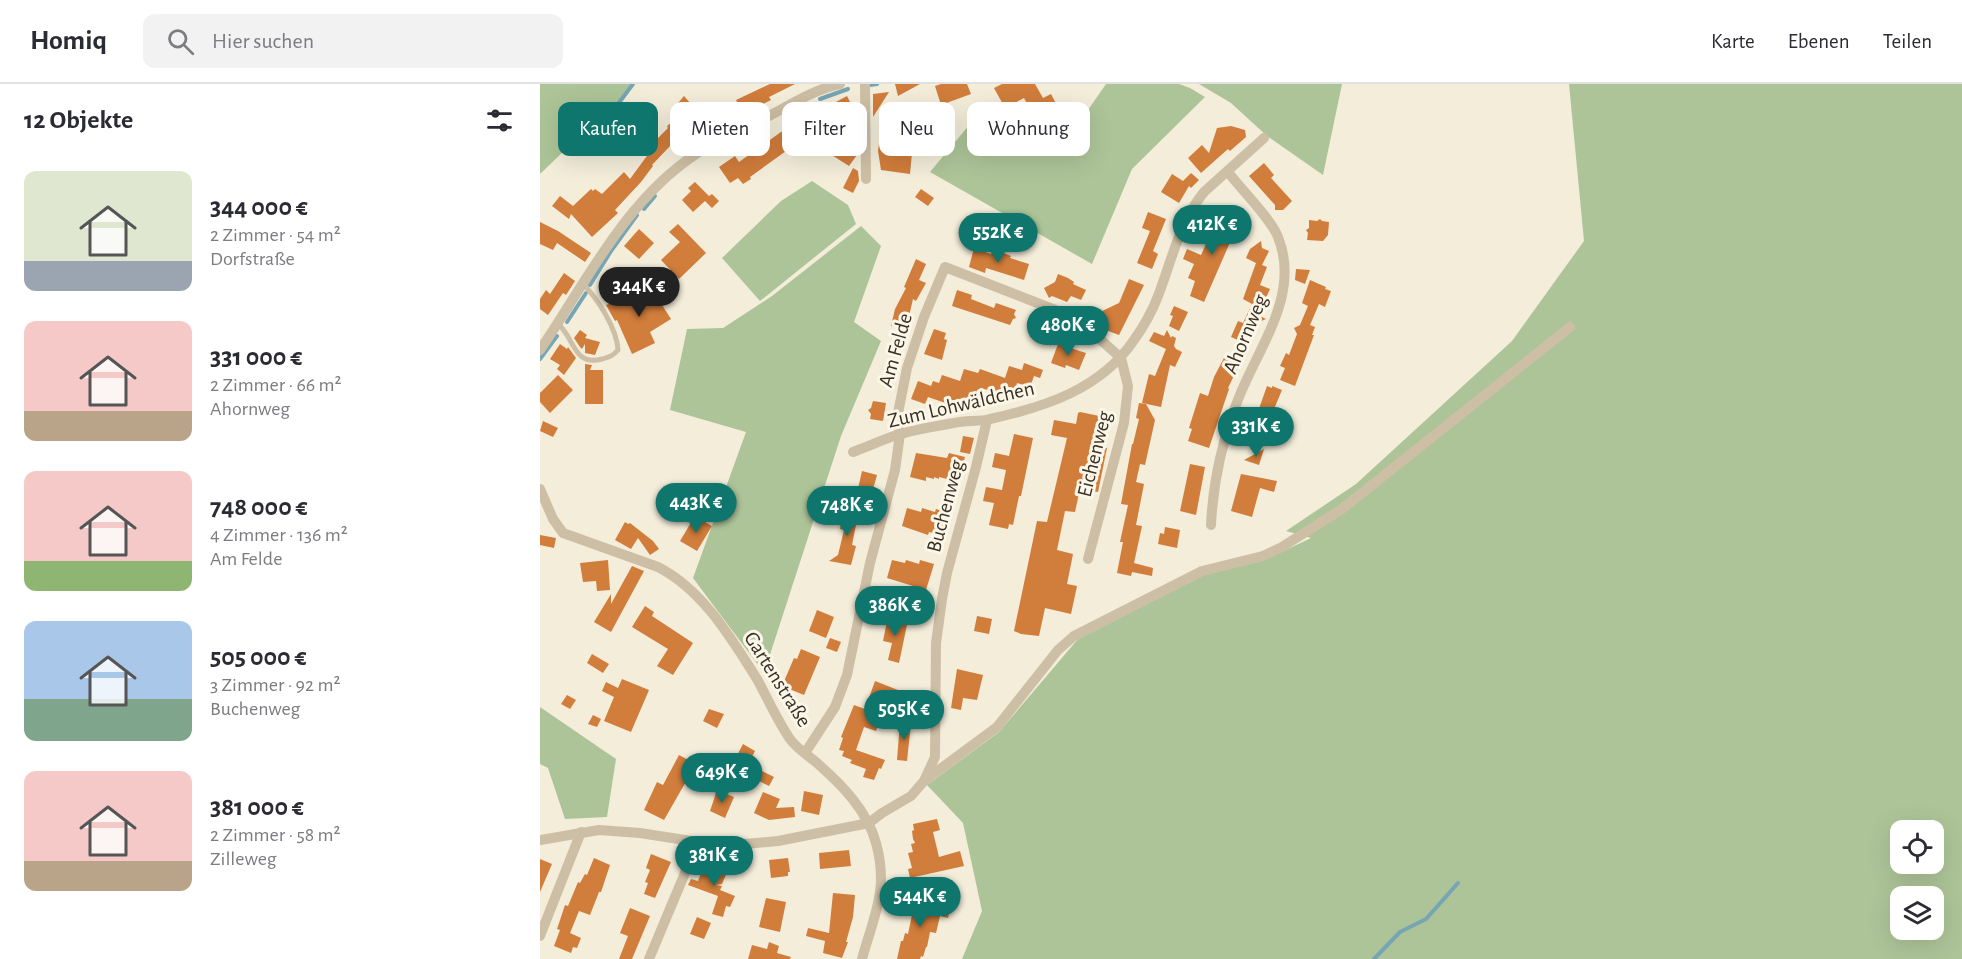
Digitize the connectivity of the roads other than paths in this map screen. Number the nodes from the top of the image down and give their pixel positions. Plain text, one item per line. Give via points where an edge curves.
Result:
1 (840, 84) edge
2 (865, 84) edge
3 (1264, 138) dead end
4 (1228, 172) junction
5 (866, 179) dead end
6 (583, 284) junction
7 (558, 324) junction
8 (1570, 327) dead end
9 (540, 350) edge
10 (1121, 358) junction
11 (987, 420) junction
12 (900, 434) junction
13 (853, 452) dead end
14 (540, 489) edge
15 (1211, 525) dead end
16 (1088, 559) dead end
17 (805, 753) junction
18 (924, 781) junction
19 (869, 824) junction
20 (581, 832) junction
21 (540, 840) edge
22 (698, 842) junction
23 (540, 936) edge
24 (650, 959) edge
25 (862, 959) edge

1 - 6 street via 719,140 682,165 634,212 599,256
2 - 5 street
3 - 4 street, Zum Lohwäldchen
4 - 10 street, Zum Lohwäldchen via 1204,192 1185,219 1152,310
4 - 15 street, Ahornweg via 1276,231 1285,278 1275,320 1237,403 1222,448 1212,493
6 - 7 street
6 - 7 lane via 615,334 618,350 614,356 596,360 581,358
7 - 9 street
8 - 18 street via 1342,509 1291,542 1263,556 1202,571 1074,636 1058,650 997,727
10 - 11 street, Zum Lohwäldchen via 1090,383 1057,401
10 - 12 street, Am Felde via 1063,313 945,267 907,368 897,418
10 - 16 street, Eichenweg via 1128,386 1124,423
11 - 12 street, Zum Lohwäldchen
11 - 18 street, Buchenweg via 942,599 936,643 935,757
12 - 13 street, Zum Lohwäldchen
12 - 17 street, Am Felde via 844,684 829,718
14 - 17 street, Gartenstraße via 563,533 658,567 691,590 709,609 751,671 791,741
17 - 19 street, Gartenstraße via 846,790
18 - 19 street, Buchenweg via 911,796
19 - 22 street via 760,844
19 - 25 street, Gartenstraße via 879,857 881,891
20 - 21 street
20 - 22 street via 624,831
20 - 23 street
22 - 24 street

